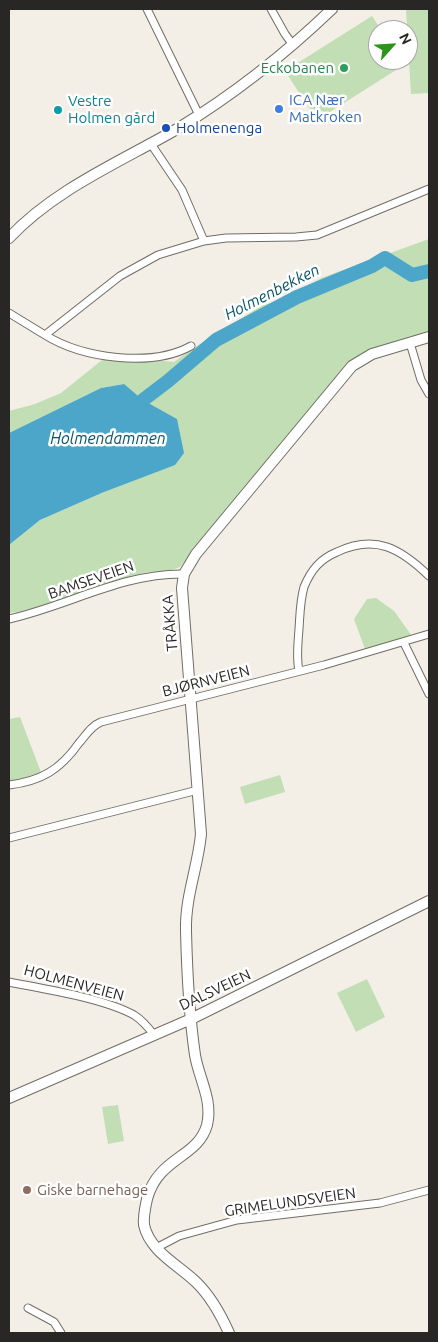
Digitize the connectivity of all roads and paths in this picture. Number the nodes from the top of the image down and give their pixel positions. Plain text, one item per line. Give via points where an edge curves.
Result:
1 (146, 9) edge
2 (271, 9) edge
3 (332, 9) edge
4 (293, 45) junction
5 (199, 115) junction
6 (151, 144) junction
7 (429, 189) edge
8 (9, 238) edge
9 (204, 241) junction
10 (9, 313) edge
11 (44, 335) junction
12 (429, 338) edge
13 (410, 343) junction
14 (191, 346) dead end
15 (429, 394) edge
16 (185, 570) junction
17 (429, 576) edge
18 (9, 618) edge
19 (429, 634) edge
20 (404, 643) junction
21 (299, 671) junction
22 (429, 694) edge
23 (191, 700) junction
24 (9, 785) edge
25 (198, 790) junction
26 (9, 838) edge
27 (429, 901) edge
28 (9, 982) edge
29 (191, 1019) junction
30 (154, 1034) junction
31 (9, 1098) edge
32 (429, 1190) edge
33 (156, 1248) junction
34 (28, 1308) dead end
35 (60, 1333) edge
36 (229, 1333) edge

1 - 5 street
2 - 4 street
3 - 4 street
4 - 5 street
5 - 6 street
6 - 8 street via 50,202
6 - 9 street via 182,190
7 - 9 street via 316,235
9 - 11 street via 134,267
10 - 11 street
11 - 14 street via 88,354 118,358 166,354
12 - 13 street
13 - 15 street via 421,380
13 - 16 street via 365,357 352,366
16 - 18 street, BAMSEVEIEN via 138,577 43,611
16 - 23 street, TRÅKKA via 182,588
17 - 21 street via 405,555 378,544 353,544 322,559 311,574 301,599
19 - 20 street, BJØRNVEIEN
20 - 21 street, BJØRNVEIEN
20 - 22 street
21 - 23 street, BJØRNVEIEN
23 - 24 street, BJØRNVEIEN via 97,723 68,757 47,775 35,781
23 - 25 street, TRÅKKA
25 - 26 street
25 - 29 street, TRÅKKA via 200,845 186,912
27 - 29 street, DALSVEIEN
28 - 30 street, HOLMENVEIEN via 90,1000 126,1012
29 - 30 street, DALSVEIEN
29 - 33 street via 208,1118 198,1142 166,1167 150,1189 144,1220 148,1237
30 - 31 street, DALSVEIEN
32 - 33 street, GRIMELUNDSVEIEN via 380,1203 237,1220 179,1236
33 - 36 street via 202,1288
34 - 35 street via 54,1322

